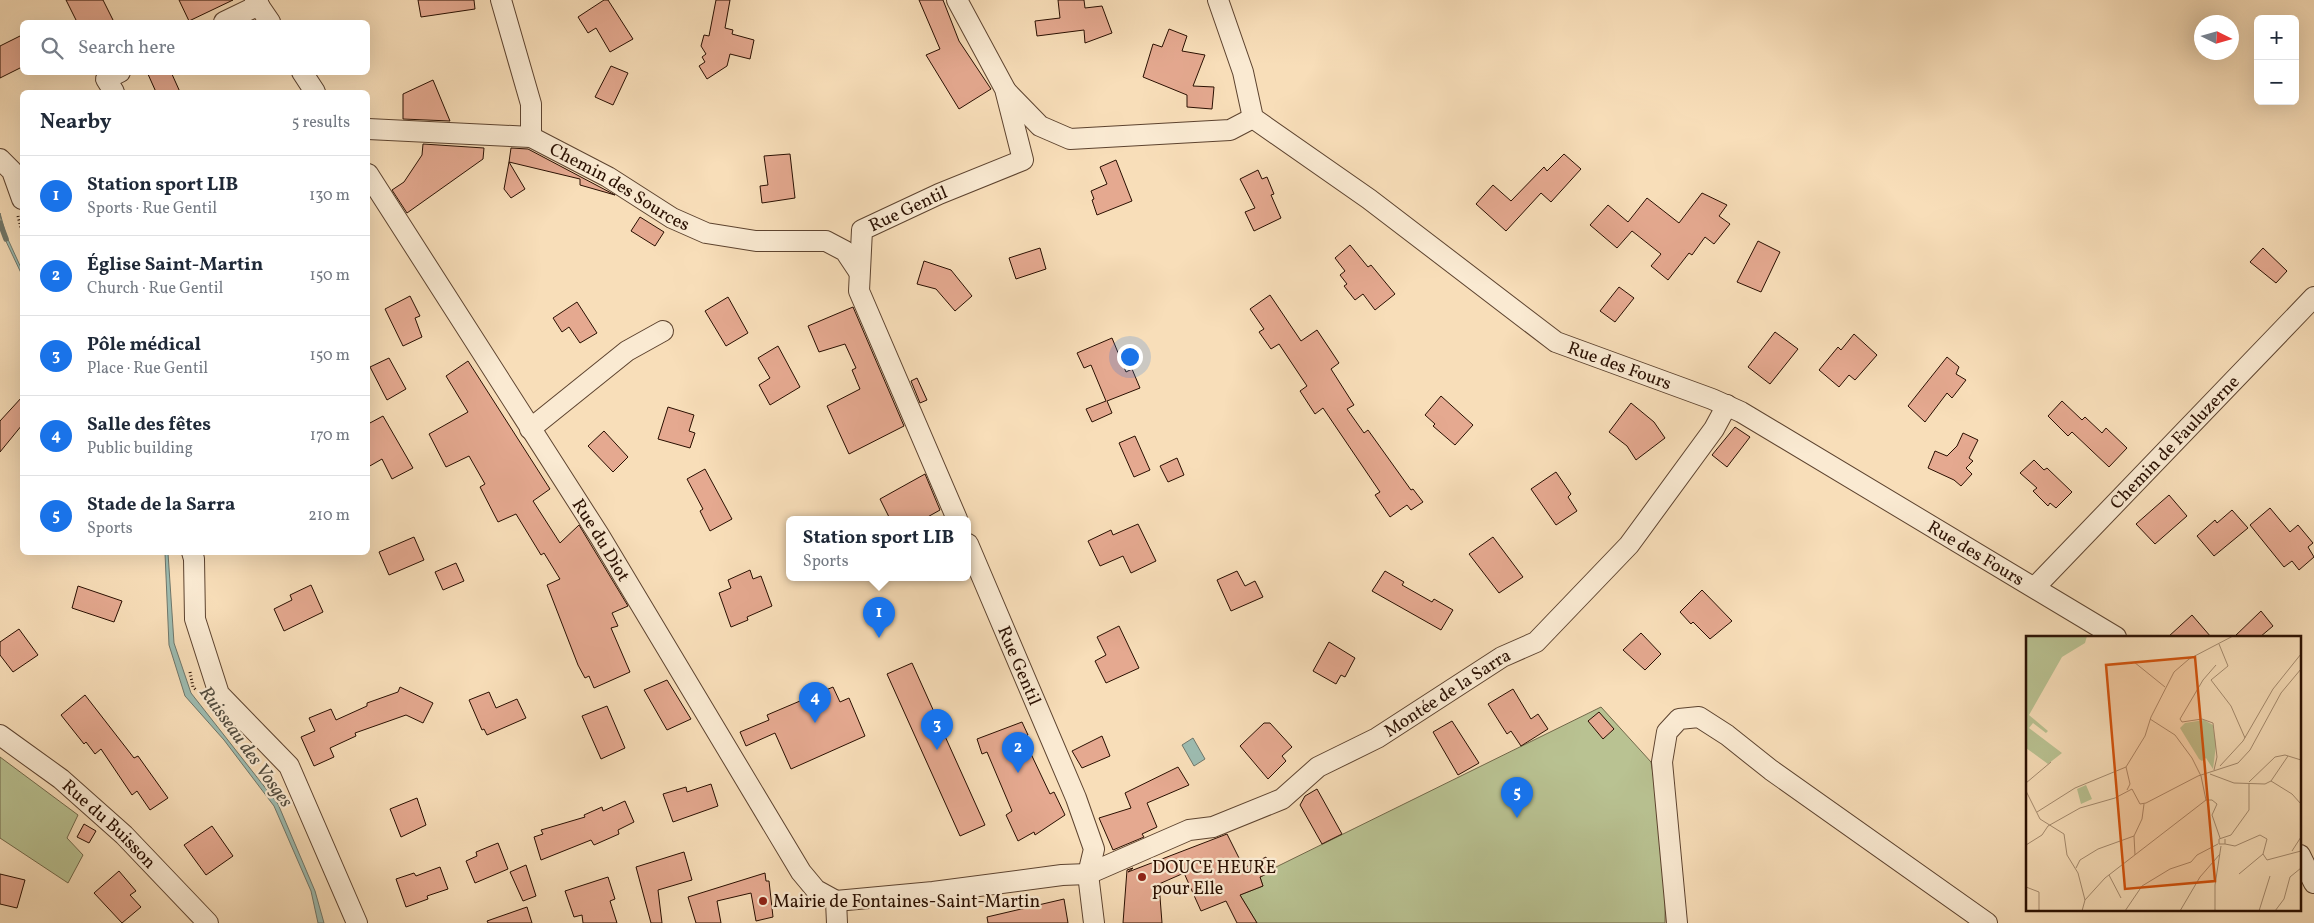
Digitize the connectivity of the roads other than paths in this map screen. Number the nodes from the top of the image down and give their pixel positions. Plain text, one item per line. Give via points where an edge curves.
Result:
1 (501, 0) edge
2 (957, 0) edge
3 (1218, 0) edge
4 (257, 3) edge
5 (227, 20) edge
6 (269, 20) edge
7 (114, 75) edge
8 (304, 75) edge
9 (1005, 89) junction
10 (113, 90) edge
11 (314, 90) edge
12 (1253, 118) junction
13 (370, 129) edge
14 (531, 137) junction
15 (0, 158) edge
16 (370, 177) edge
17 (20, 194) edge
18 (859, 272) junction
19 (2314, 297) edge
20 (663, 331) dead end
21 (1727, 405) junction
22 (530, 429) junction
23 (956, 516) edge
24 (971, 551) edge
25 (193, 555) edge
26 (2035, 587) junction
27 (2114, 636) edge
28 (0, 735) edge
29 (2302, 858) edge
30 (1088, 874) junction
31 (2314, 883) edge
32 (836, 901) junction
33 (208, 923) edge
34 (357, 923) edge
35 (837, 923) edge
36 (1094, 923) edge
37 (1677, 923) edge
38 (1987, 923) edge

1 - 14 street via 531,104
2 - 9 street, Rue Gentil
3 - 12 street via 1243,72
4 - 5 street
4 - 6 street
7 - 10 street via 106,79
8 - 11 street
9 - 12 street via 1040,126 1070,139 1230,130
9 - 18 street, Rue Gentil via 1023,160 862,230
12 - 21 street, Rue des Fours via 1369,199 1556,342
13 - 14 street, Chemin des Sources
14 - 18 street, Chemin des Sources via 608,177 672,218 706,233 756,242 826,241 845,251
15 - 17 street via 12,172
16 - 22 street, Rue du Diot
18 - 23 street, Rue Gentil via 859,291
19 - 26 street, Chemin de Fauluzerne
20 - 22 street via 627,351
21 - 26 street, Rue des Fours
21 - 30 street, Montée de la Sarra via 1714,429 1629,545 1536,642 1502,657 1377,738 1318,767 1282,799 1213,827 1189,830
22 - 32 street, Rue du Diot via 599,535 801,872 816,890
24 - 30 street, Rue Gentil via 1076,798 1094,849
25 - 34 street via 195,619 219,694 289,766
26 - 27 street, Rue des Fours
28 - 33 street, Rue du Buisson via 61,779 124,836
29 - 31 street
30 - 32 street
30 - 36 street
32 - 35 street
37 - 38 street via 1662,762 1667,732 1679,719 1699,717

